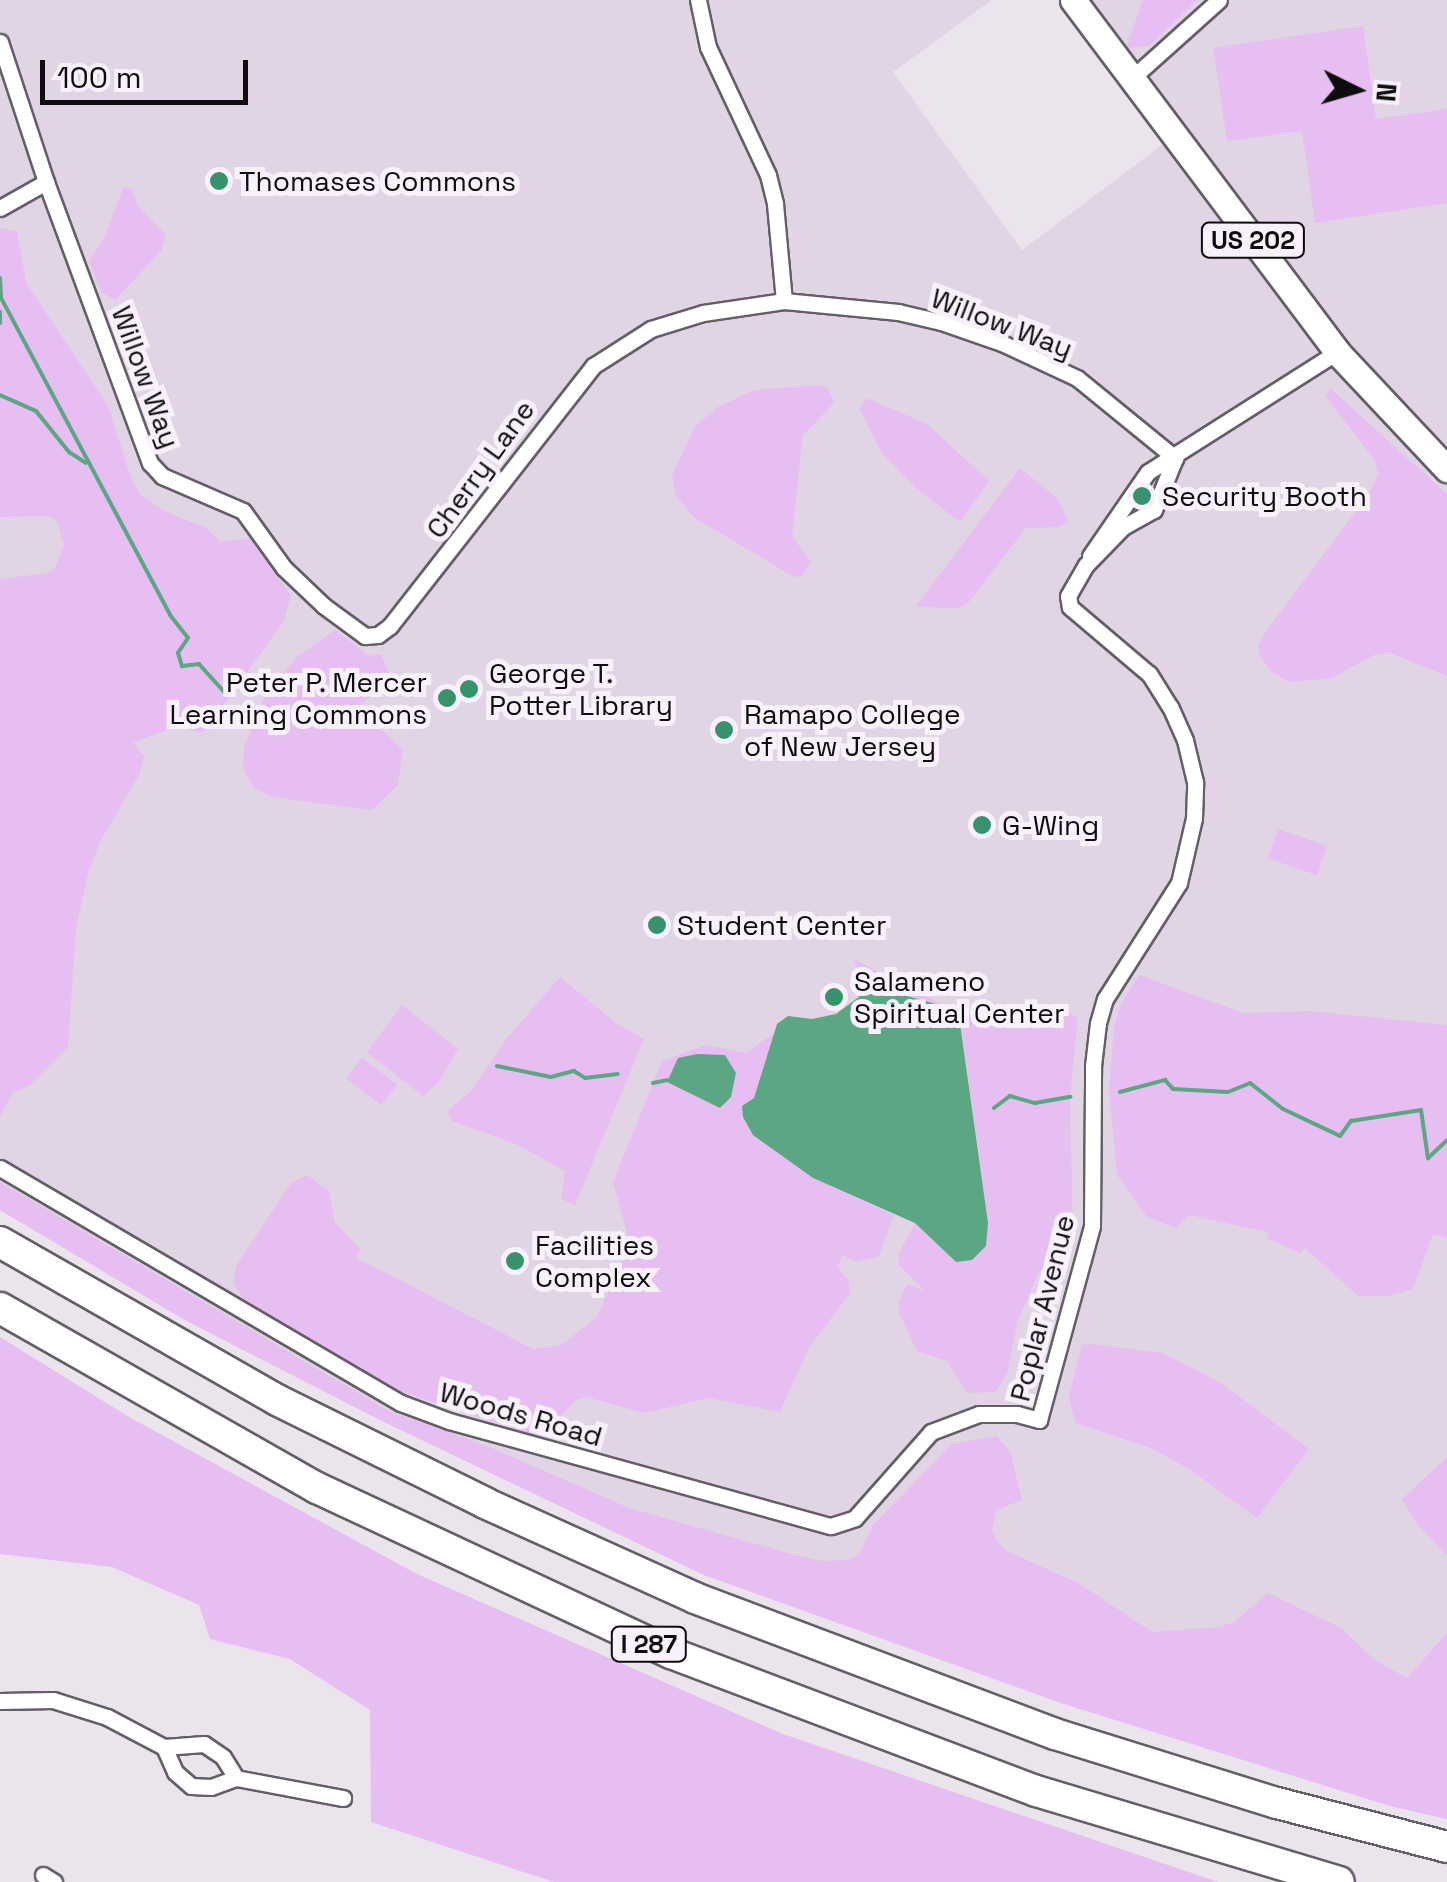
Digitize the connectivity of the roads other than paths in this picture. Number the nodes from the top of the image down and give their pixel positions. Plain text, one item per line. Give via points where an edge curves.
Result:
1 (698, 0) edge
2 (1073, 0) edge
3 (1219, 0) edge
4 (0, 42) edge
5 (1131, 79) junction
6 (46, 182) junction
7 (0, 208) edge
8 (784, 301) junction
9 (1337, 352) junction
10 (1175, 458) junction
11 (1447, 469) edge
12 (260, 534) joint
13 (1086, 566) junction
14 (0, 1168) edge
15 (0, 1242) edge
16 (0, 1308) edge
17 (1039, 1420) joint
18 (0, 1700) edge
19 (164, 1746) junction
20 (236, 1778) junction
21 (342, 1798) dead end
22 (1447, 1847) edge
23 (1339, 1882) edge

1 - 8 street via 708,47 768,175
2 - 5 main road, US 202
3 - 5 street
4 - 6 street, Willow Way
5 - 9 main road, US 202
6 - 7 street
6 - 12 street, Willow Way via 150,464 173,482 243,511
8 - 10 street, Willow Way via 898,312 1004,344 1092,388
8 - 12 street, Cherry Lane via 678,318 624,342 592,366 450,554 378,635 359,633 324,606
9 - 10 street
9 - 11 main road, US 202
10 - 13 street via 1148,472
10 - 13 street via 1154,510 1123,527
13 - 17 street, Poplar Avenue via 1069,587 1070,607 1148,674 1170,707 1195,782 1194,818 1165,911 1105,999 1098,1023 1092,1226
14 - 17 street, Woods Road via 401,1403 831,1526 855,1518 931,1432 979,1414
15 - 22 highway, I 287 via 278,1400 695,1598 1055,1734
16 - 23 highway, I 287 via 317,1488 672,1654 1036,1791
18 - 19 street via 76,1705
19 - 20 street via 204,1744 223,1756
19 - 20 street via 191,1786
20 - 21 street

